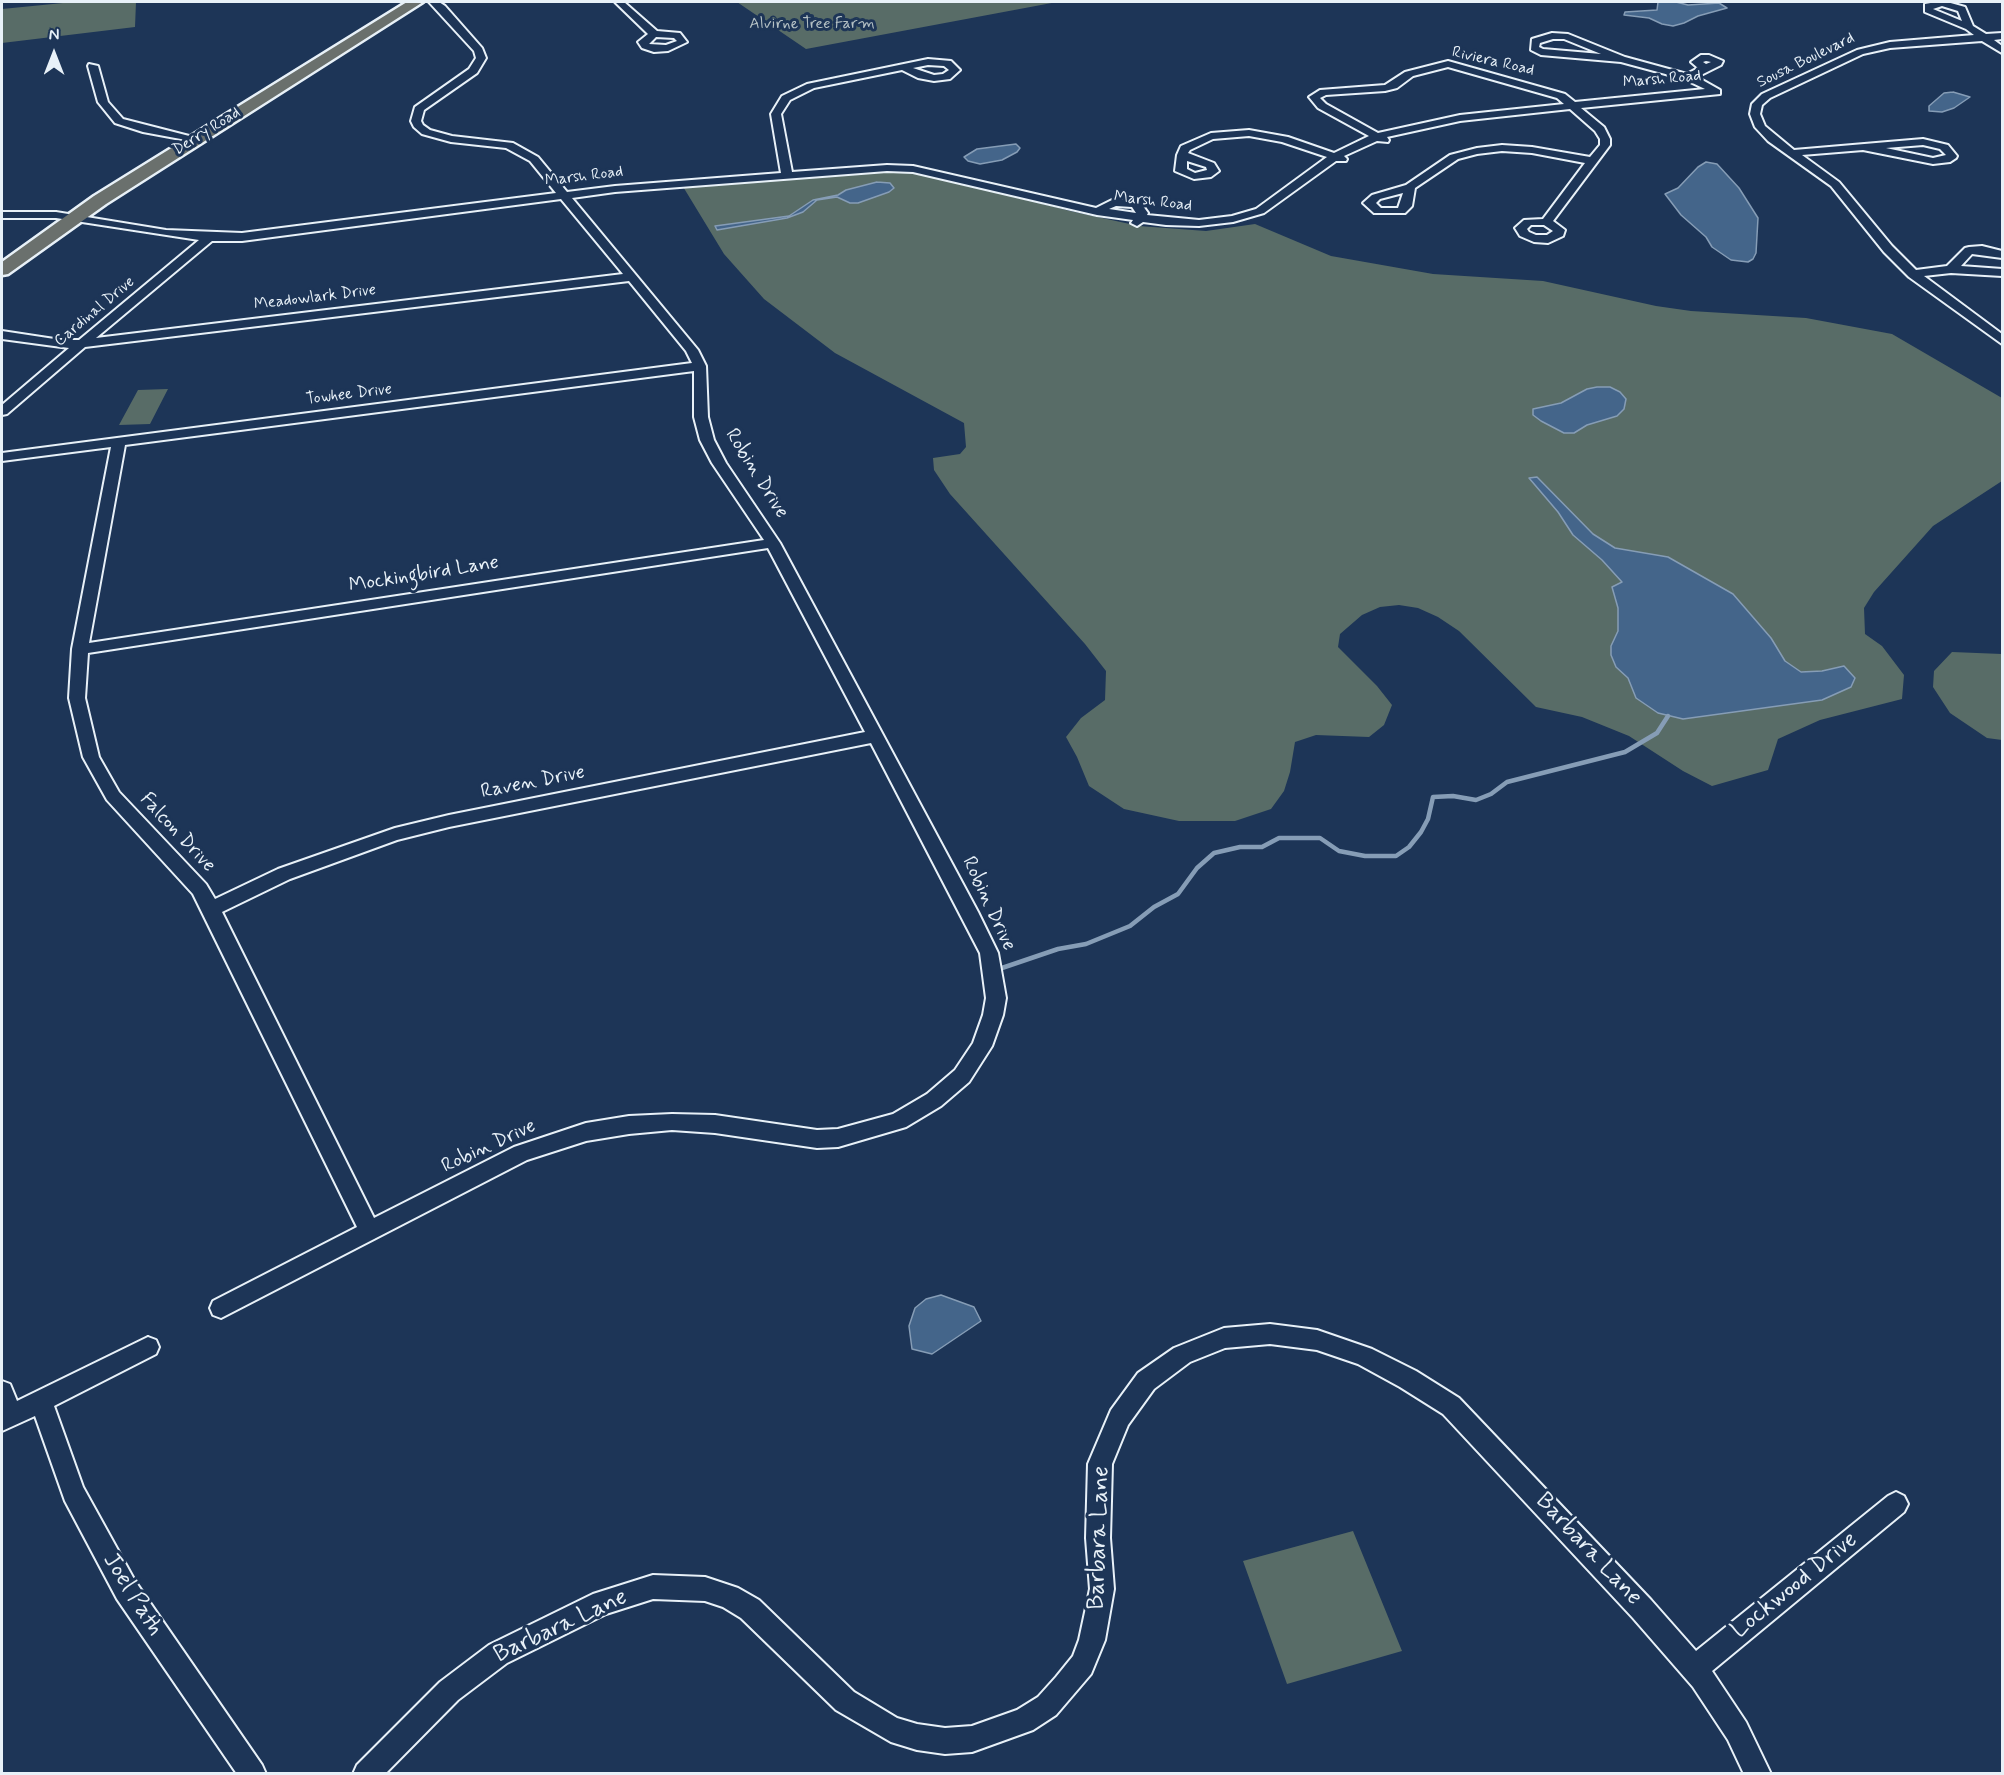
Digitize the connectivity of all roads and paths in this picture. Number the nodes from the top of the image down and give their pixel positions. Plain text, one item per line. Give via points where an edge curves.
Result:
1 (416, 2) edge
2 (433, 2) edge
3 (619, 2) edge
4 (1970, 27) dead end
5 (654, 34) dead end
6 (2002, 36) edge
7 (1985, 38) junction
8 (2002, 50) edge
9 (1621, 59) junction
10 (93, 66) dead end
11 (903, 68) dead end
12 (1705, 68) dead end
13 (1688, 77) junction
14 (1577, 108) junction
15 (1382, 139) junction
16 (193, 140) junction
17 (1863, 147) junction
18 (1793, 153) junction
19 (1182, 155) dead end
20 (1340, 158) junction
21 (1592, 161) junction
22 (787, 175) junction
23 (1410, 187) dead end
24 (566, 196) junction
25 (1097, 212) junction
26 (2, 215) edge
27 (72, 218) junction
28 (1139, 221) junction
29 (1546, 222) dead end
30 (209, 237) junction
31 (2002, 254) edge
32 (1951, 269) junction
33 (2, 270) edge
34 (2002, 273) edge
35 (1913, 274) junction
36 (632, 277) junction
37 (2, 335) edge
38 (2002, 340) edge
39 (82, 344) junction
40 (700, 366) junction
41 (2, 411) edge
42 (119, 442) junction
43 (2, 457) edge
44 (773, 543) junction
45 (81, 649) junction
46 (876, 736) junction
47 (210, 909) junction
48 (369, 1230) junction
49 (221, 1308) dead end
50 (148, 1347) dead end
51 (2, 1392) edge
52 (41, 1401) junction
53 (6, 1418) edge
54 (1896, 1504) dead end
55 (1694, 1669) junction
56 (253, 1773) edge
57 (366, 1773) edge
58 (1758, 1773) edge

1 - 16 main road, Derry Road
2 - 24 street via 472,42 481,58 473,71 419,109 419,127 437,136 497,142 518,149 534,159
3 - 5 street
4 - 7 street
6 - 7 street, Sousa Boulevard
7 - 8 street
7 - 18 street, Sousa Boulevard via 1874,48 1766,96 1756,107 1756,120 1767,135
9 - 9 street via 1541,52 1534,48 1535,40 1565,36
9 - 13 street
10 - 16 street via 103,102 114,118 133,127
11 - 22 street via 811,86 786,98 776,114
12 - 13 street
13 - 14 street, Marsh Road via 1716,92
14 - 15 street, Marsh Road via 1460,118
14 - 15 street, Riviera Road via 1553,92 1449,64 1409,74 1385,88 1324,92 1314,97 1322,106
14 - 21 street via 1605,139 1605,145
15 - 20 street, Marsh Road
16 - 27 main road, Derry Road
17 - 17 street via 1930,143 1949,149 1953,156 1933,160
17 - 18 street
18 - 35 street, Sousa Boulevard via 1835,184
19 - 20 street via 1185,148 1198,140 1241,133 1274,136
20 - 28 street, Marsh Road via 1283,207 1261,219 1203,228
21 - 23 street via 1532,150 1488,149 1454,157
21 - 29 street
22 - 24 street, Marsh Road
22 - 25 street, Marsh Road via 880,168 913,170
24 - 30 street, Marsh Road via 261,235
24 - 36 street
25 - 28 street, Marsh Road via 1110,218
25 - 28 street via 1109,203 1128,202 1139,206
26 - 27 street, Marsh Road
27 - 30 street, Marsh Road
27 - 33 main road, Derry Road
30 - 39 street, Cardinal Drive
31 - 32 street via 1969,251
32 - 34 street
32 - 35 street
35 - 38 street, Sousa Boulevard
36 - 39 street, Meadowlark Drive
36 - 40 street via 692,350
37 - 39 street, Meadowlark Drive
39 - 41 street, Cardinal Drive
40 - 42 street, Towhee Drive
40 - 44 street, Robin Drive via 701,417 707,440
42 - 43 street, Towhee Drive
42 - 45 street, Falcon Drive
44 - 45 street, Mockingbird Lane
44 - 46 street, Robin Drive
45 - 47 street, Falcon Drive via 76,698 100,777 137,824 183,868
46 - 47 street, Raven Drive via 395,834 284,874
46 - 48 street, Robin Drive via 969,912 993,968 996,998 988,1031 973,1061 955,1082 899,1121 838,1138 796,1138 715,1124 672,1122 586,1132 521,1153
47 - 48 street, Falcon Drive
48 - 49 street, Robin Drive
50 - 52 street
51 - 53 street
52 - 53 street
52 - 56 street, Joel Path via 73,1493 126,1590
54 - 55 street, Lockwood Drive
55 - 57 street, Barbara Lane via 1451,1406 1364,1356 1317,1340 1270,1334 1224,1338 1182,1354 1146,1382 1119,1418 1100,1464 1098,1529 1102,1589 1092,1640 1082,1665 1065,1686 1047,1706 1024,1721 972,1739 945,1741 891,1729 845,1701 750,1609 705,1589 653,1587 602,1603 498,1654 449,1691
55 - 58 street, Barbara Lane via 1737,1731

